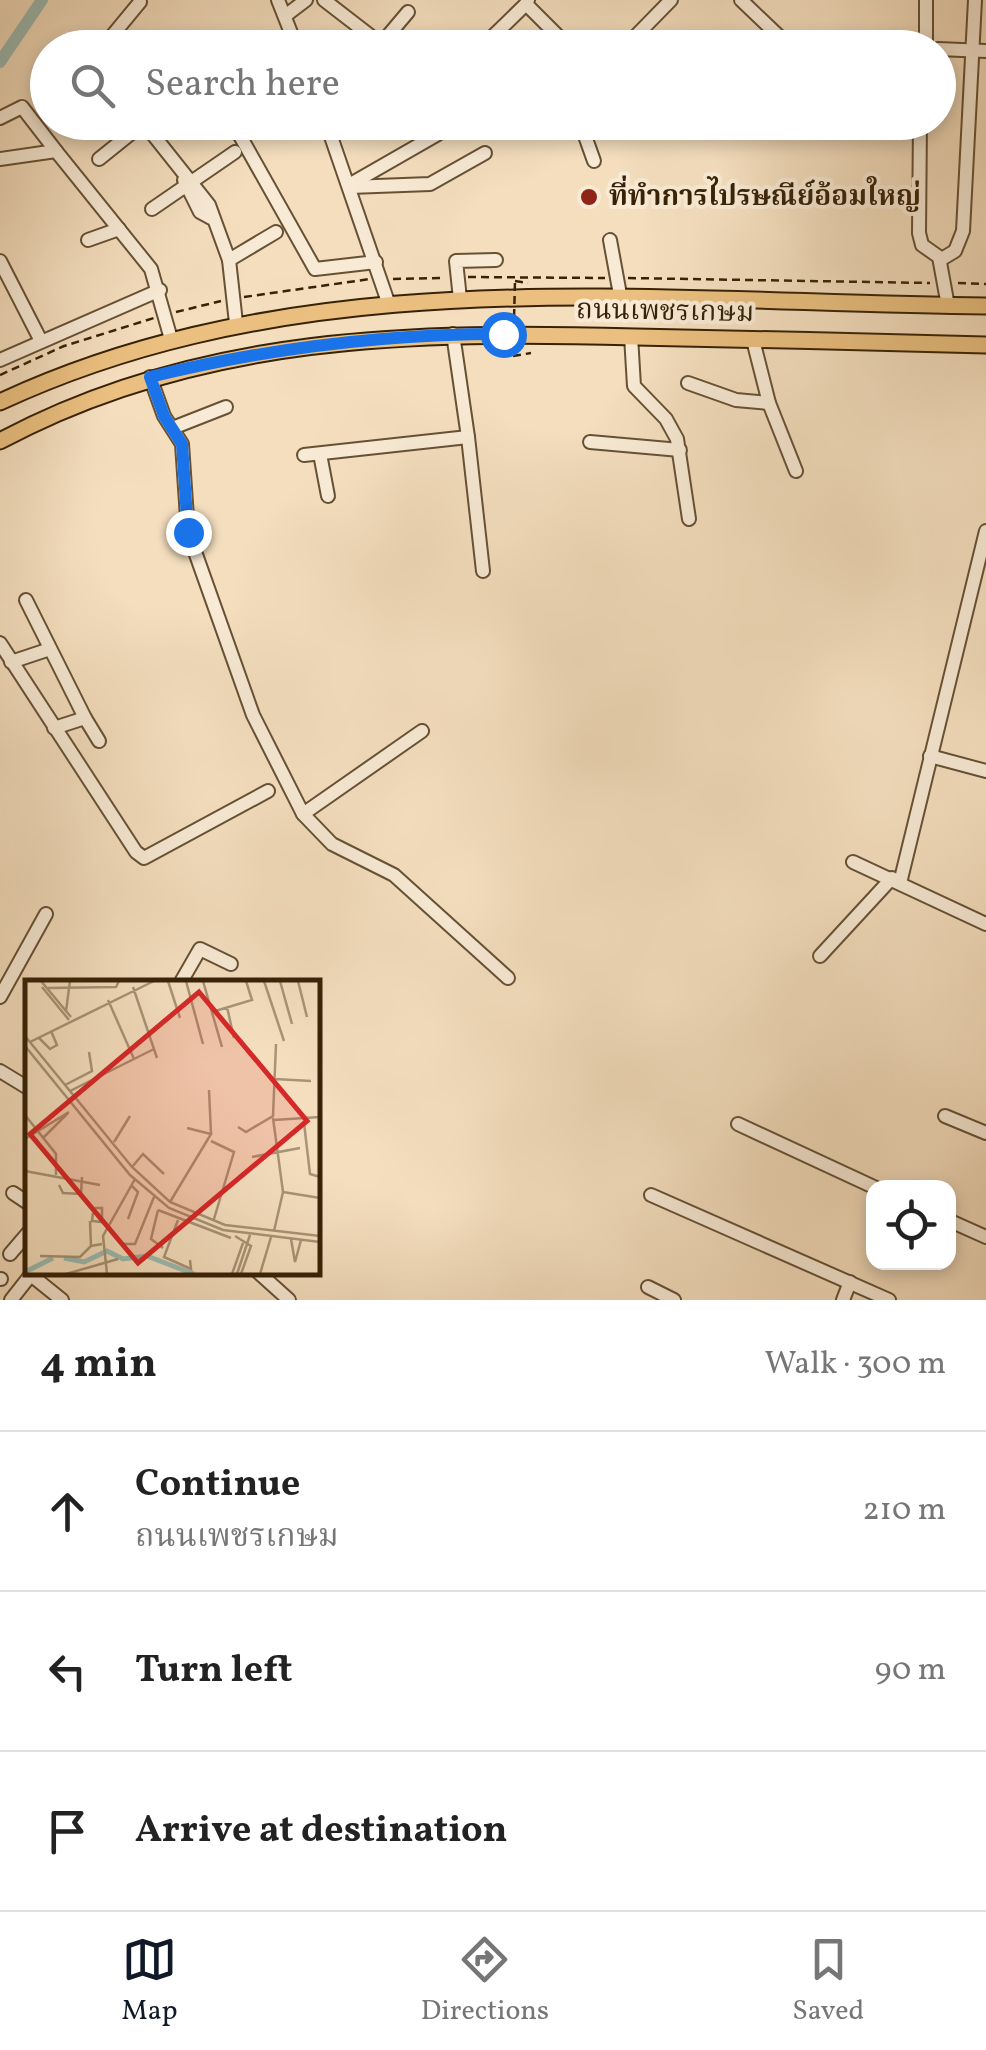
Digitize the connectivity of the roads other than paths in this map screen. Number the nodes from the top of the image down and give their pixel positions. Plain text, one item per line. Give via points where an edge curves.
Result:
1 (278, 0) edge
2 (306, 0) edge
3 (324, 0) edge
4 (671, 0) edge
5 (741, 0) edge
6 (926, 0) edge
7 (975, 0) edge
8 (140, 2) edge
9 (527, 2) edge
10 (408, 12) dead end
11 (285, 16) junction
12 (117, 30) edge
13 (290, 30) edge
14 (361, 30) edge
15 (393, 30) edge
16 (500, 30) edge
17 (553, 30) edge
18 (642, 30) edge
19 (772, 30) edge
20 (926, 30) edge
21 (956, 50) edge
22 (971, 50) junction
23 (986, 50) edge
24 (30, 117) edge
25 (0, 118) edge
26 (48, 140) edge
27 (122, 140) edge
28 (156, 140) edge
29 (243, 140) edge
30 (333, 140) edge
31 (428, 140) edge
32 (586, 140) edge
33 (920, 140) edge
34 (56, 151) junction
35 (235, 152) dead end
36 (484, 153) dead end
37 (98, 158) dead end
38 (0, 159) edge
39 (594, 161) dead end
40 (187, 183) junction
41 (350, 186) junction
42 (152, 210) dead end
43 (119, 228) junction
44 (276, 232) dead end
45 (88, 240) dead end
46 (610, 240) dead end
47 (229, 260) junction
48 (496, 260) dead end
49 (940, 260) junction
50 (0, 261) edge
51 (376, 262) junction
52 (160, 290) junction
53 (460, 299) junction
54 (621, 300) junction
55 (388, 302) junction
56 (948, 306) junction
57 (986, 306) edge
58 (236, 323) junction
59 (453, 334) junction
60 (631, 336) junction
61 (171, 338) junction
62 (753, 340) junction
63 (41, 341) junction
64 (986, 345) edge
65 (0, 360) edge
66 (150, 377) junction
67 (688, 383) dead end
68 (0, 402) edge
69 (769, 403) junction
70 (226, 407) dead end
71 (175, 427) junction
72 (468, 437) junction
73 (0, 440) edge
74 (590, 442) dead end
75 (680, 450) junction
76 (304, 454) dead end
77 (320, 454) junction
78 (796, 471) dead end
79 (328, 496) dead end
80 (689, 519) dead end
81 (986, 530) edge
82 (483, 571) dead end
83 (26, 600) dead end
84 (0, 643) edge
85 (50, 649) junction
86 (11, 662) junction
87 (86, 718) junction
88 (54, 728) junction
89 (422, 730) dead end
90 (99, 741) dead end
91 (930, 756) junction
92 (986, 772) edge
93 (268, 791) dead end
94 (302, 814) junction
95 (852, 862) dead end
96 (896, 880) junction
97 (46, 914) dead end
98 (984, 917) edge
99 (820, 956) dead end
100 (230, 964) dead end
101 (508, 978) dead end
102 (182, 980) edge
103 (0, 997) edge
104 (0, 1070) edge
105 (25, 1086) edge
106 (945, 1116) dead end
107 (738, 1124) dead end
108 (986, 1133) edge
109 (866, 1183) edge
110 (13, 1193) dead end
111 (651, 1195) dead end
112 (25, 1201) edge
113 (956, 1224) edge
114 (25, 1236) edge
115 (986, 1237) edge
116 (10, 1254) dead end
117 (31, 1275) edge
118 (33, 1275) edge
119 (261, 1275) edge
120 (850, 1282) junction
121 (648, 1287) dead end
122 (11, 1300) edge
123 (62, 1300) edge
124 (289, 1300) edge
125 (674, 1300) edge
126 (842, 1300) edge
127 (889, 1300) edge

1 - 11 street
2 - 11 street
3 - 14 street
4 - 18 street
5 - 19 street
6 - 20 street
7 - 22 street
8 - 12 street
9 - 16 street
9 - 17 street
10 - 15 street
11 - 13 street
21 - 22 street
22 - 23 street
22 - 49 street via 962,231 954,251
24 - 25 street via 22,107
26 - 34 street
27 - 37 street
28 - 40 street
29 - 51 street via 314,269
30 - 41 street
31 - 41 street
32 - 39 street
33 - 49 street via 919,233
34 - 38 street
34 - 43 street
35 - 40 street
36 - 41 street via 430,184
40 - 42 street
40 - 47 street via 209,205
41 - 51 street
43 - 45 street
43 - 52 street
44 - 47 street
46 - 54 street
47 - 58 street
48 - 53 street via 456,261
49 - 56 street
50 - 63 street
51 - 55 street
52 - 61 street
52 - 63 street
53 - 54 main road, ถนนเพชรเกษม
53 - 55 main road, ถนนเพชรเกษม
54 - 56 main road, ถนนเพชรเกษม
55 - 58 main road, ถนนเพชรเกษม
56 - 57 main road, ถนนเพชรเกษม
58 - 61 main road, ถนนเพชรเกษม
59 - 60 main road, ถนนเพชรเกษม
59 - 66 main road, ถนนเพชรเกษม via 285,347
59 - 72 street
60 - 62 main road, ถนนเพชรเกษม
60 - 75 street via 634,386 666,419
61 - 68 main road, ถนนเพชรเกษม
62 - 64 main road, ถนนเพชรเกษม
62 - 69 street
63 - 65 street
66 - 71 street
66 - 73 main road, ถนนเพชรเกษม
67 - 69 street
69 - 78 street
70 - 71 street
71 - 94 street via 184,455 188,532 252,715
72 - 77 street
72 - 82 street
74 - 75 street
75 - 80 street
76 - 77 street
77 - 79 street
81 - 91 street
83 - 85 street
84 - 86 street
85 - 86 street
85 - 87 street
86 - 88 street
87 - 88 street
87 - 90 street
88 - 93 street via 144,858
89 - 94 street
91 - 92 street
91 - 96 street
94 - 101 street via 332,844 394,875
95 - 96 street
96 - 98 street
96 - 99 street
97 - 103 street
100 - 102 street via 200,949
104 - 105 street
106 - 108 street
107 - 109 street
110 - 112 street
111 - 120 street
113 - 115 street
114 - 116 street
117 - 122 street
118 - 123 street
119 - 124 street
120 - 126 street
120 - 127 street
121 - 125 street

